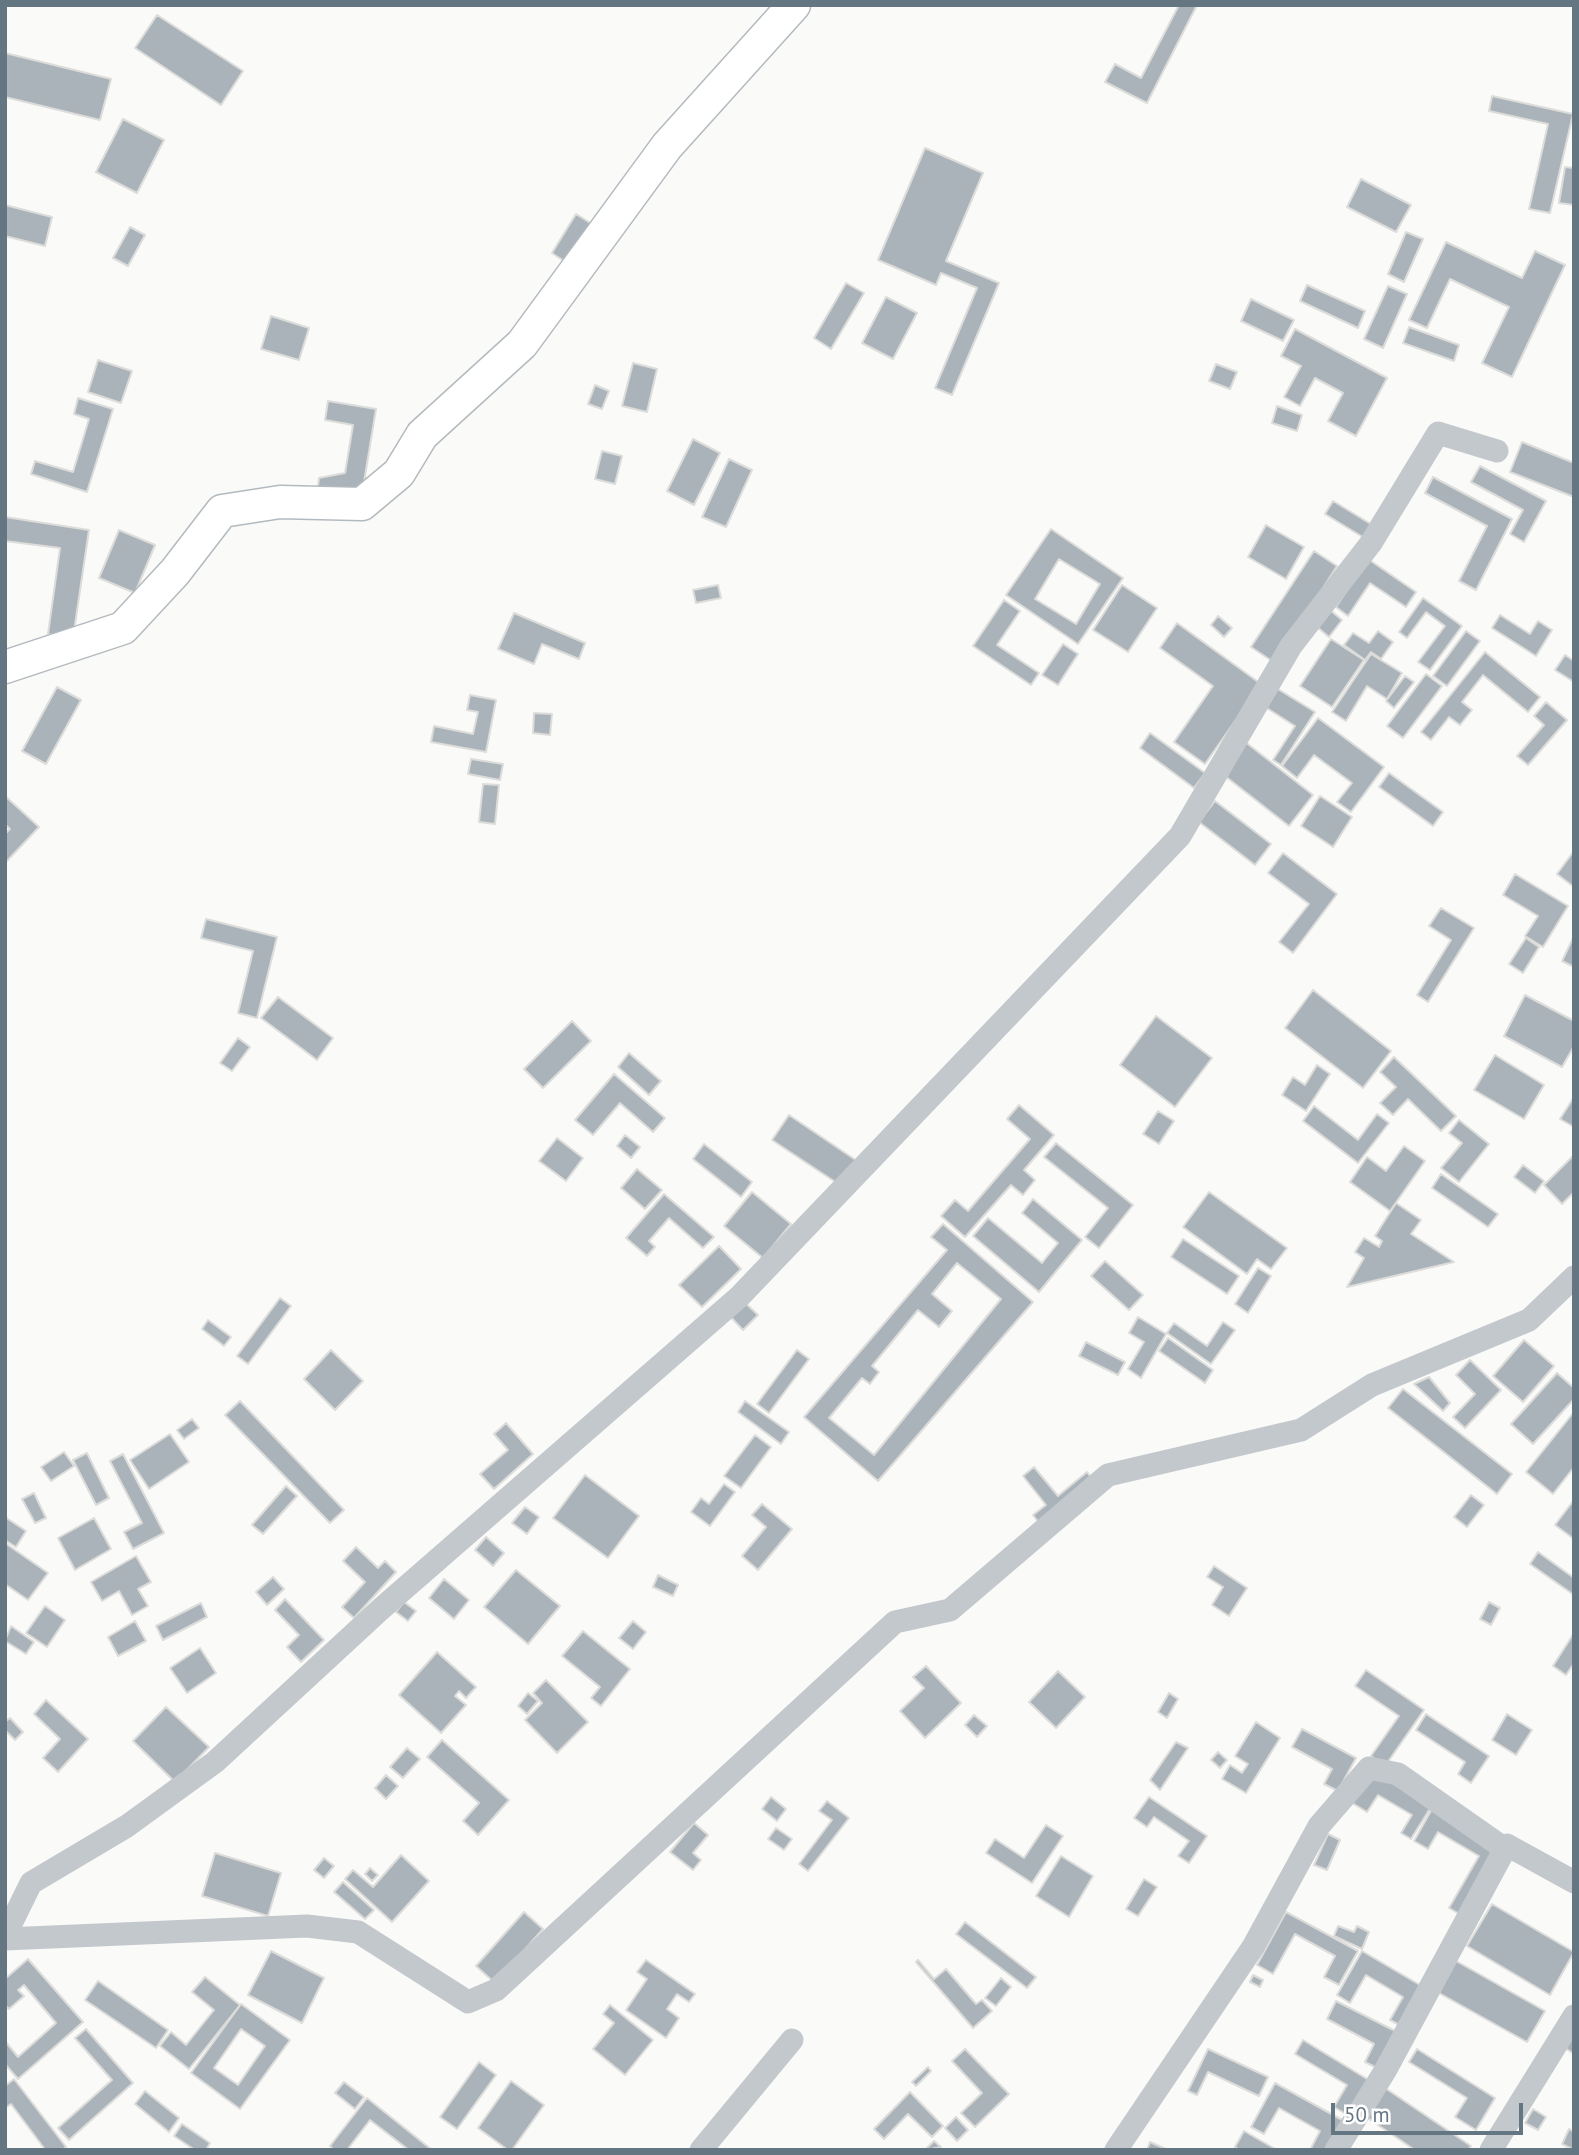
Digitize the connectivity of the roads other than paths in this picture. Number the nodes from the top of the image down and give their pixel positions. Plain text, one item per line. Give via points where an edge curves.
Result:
1 (794, 5) edge
2 (1497, 451) dead end
3 (5, 667) edge
4 (1574, 1277) edge
5 (1505, 1849) junction
6 (1574, 1882) edge
7 (5, 1938) edge
8 (1574, 2016) edge
9 (792, 2040) dead end
10 (701, 2150) edge
11 (1116, 2150) edge
12 (1336, 2150) edge
13 (1491, 2150) edge

1 - 3 street via 667,146 522,344 422,435 400,473 362,503 280,502 222,511 175,572 123,628
2 - 7 street via 1438,433 1371,543 1291,646 1180,836 739,1297 382,1608 215,1762 127,1826 31,1883
4 - 7 street via 1529,1320 1372,1385 1301,1430 1108,1475 950,1610 895,1622 496,1990 468,2002 358,1932 307,1926
5 - 6 street via 1507,1845
5 - 11 street via 1398,1774 1369,1768 1318,1826 1253,1947
5 - 12 street via 1385,2071
8 - 13 street
9 - 10 street

